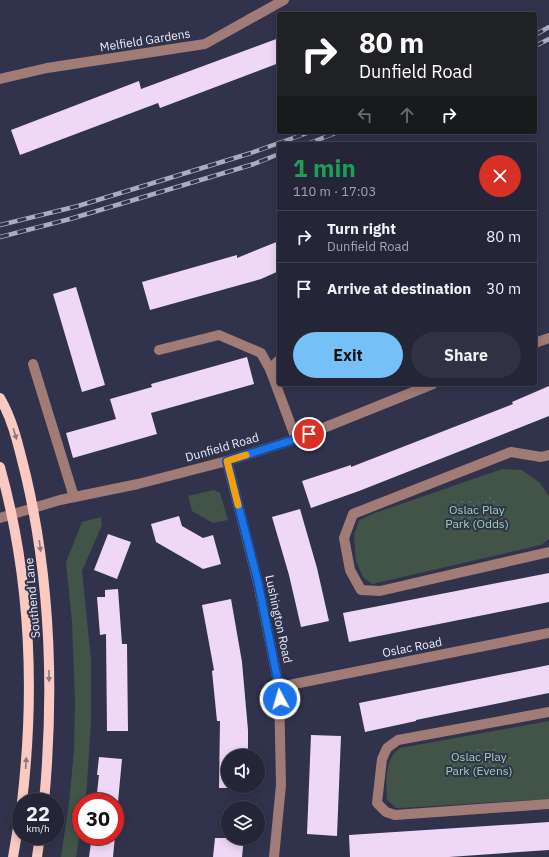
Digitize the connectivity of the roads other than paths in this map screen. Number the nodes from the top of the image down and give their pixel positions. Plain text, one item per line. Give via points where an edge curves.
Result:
1 (284, 0) edge
2 (0, 79) edge
3 (549, 338) edge
4 (537, 342) edge
5 (159, 350) dead end
6 (277, 362) edge
7 (33, 364) dead end
8 (270, 369) junction
9 (428, 386) edge
10 (0, 398) edge
11 (296, 439) junction
12 (549, 454) edge
13 (227, 461) junction
14 (0, 467) edge
15 (74, 497) junction
16 (34, 508) junction
17 (12, 515) junction
18 (0, 518) edge
19 (549, 552) edge
20 (549, 633) edge
21 (279, 687) junction
22 (549, 712) edge
23 (23, 793) edge
24 (44, 793) edge
25 (549, 804) edge
26 (15, 845) edge
27 (39, 845) edge
28 (13, 857) edge
29 (37, 857) edge
30 (274, 857) edge

1 - 2 street, Melfield Gardens via 205,44 47,68
3 - 4 street
5 - 8 street via 219,335 261,353
6 - 8 street
7 - 15 street
8 - 11 street
9 - 11 street, Dunfield Road
10 -> 16 main road, Southend Lane via 14,430
11 - 13 street, Dunfield Road
12 - 19 street via 541,457 511,452 353,514 344,538 350,570 361,590 380,591
13 - 15 street, Dunfield Road via 138,484
13 - 21 street, Lushington Road via 258,582
14 - 17 main road, Southend Lane
15 - 16 street, Dunfield Road
16 - 17 street, Dunfield Road
16 -> 24 main road, Southend Lane via 45,587 49,642
17 - 18 street, Dunfield Road
23 -> 17 main road, Southend Lane via 28,737 28,661 23,588
20 - 21 street, Oslac Road
21 - 30 street, Lushington Road via 281,785
22 - 25 street via 398,740 387,748 382,759 377,803 386,812 395,815
26 - 28 main road
27 - 29 main road

